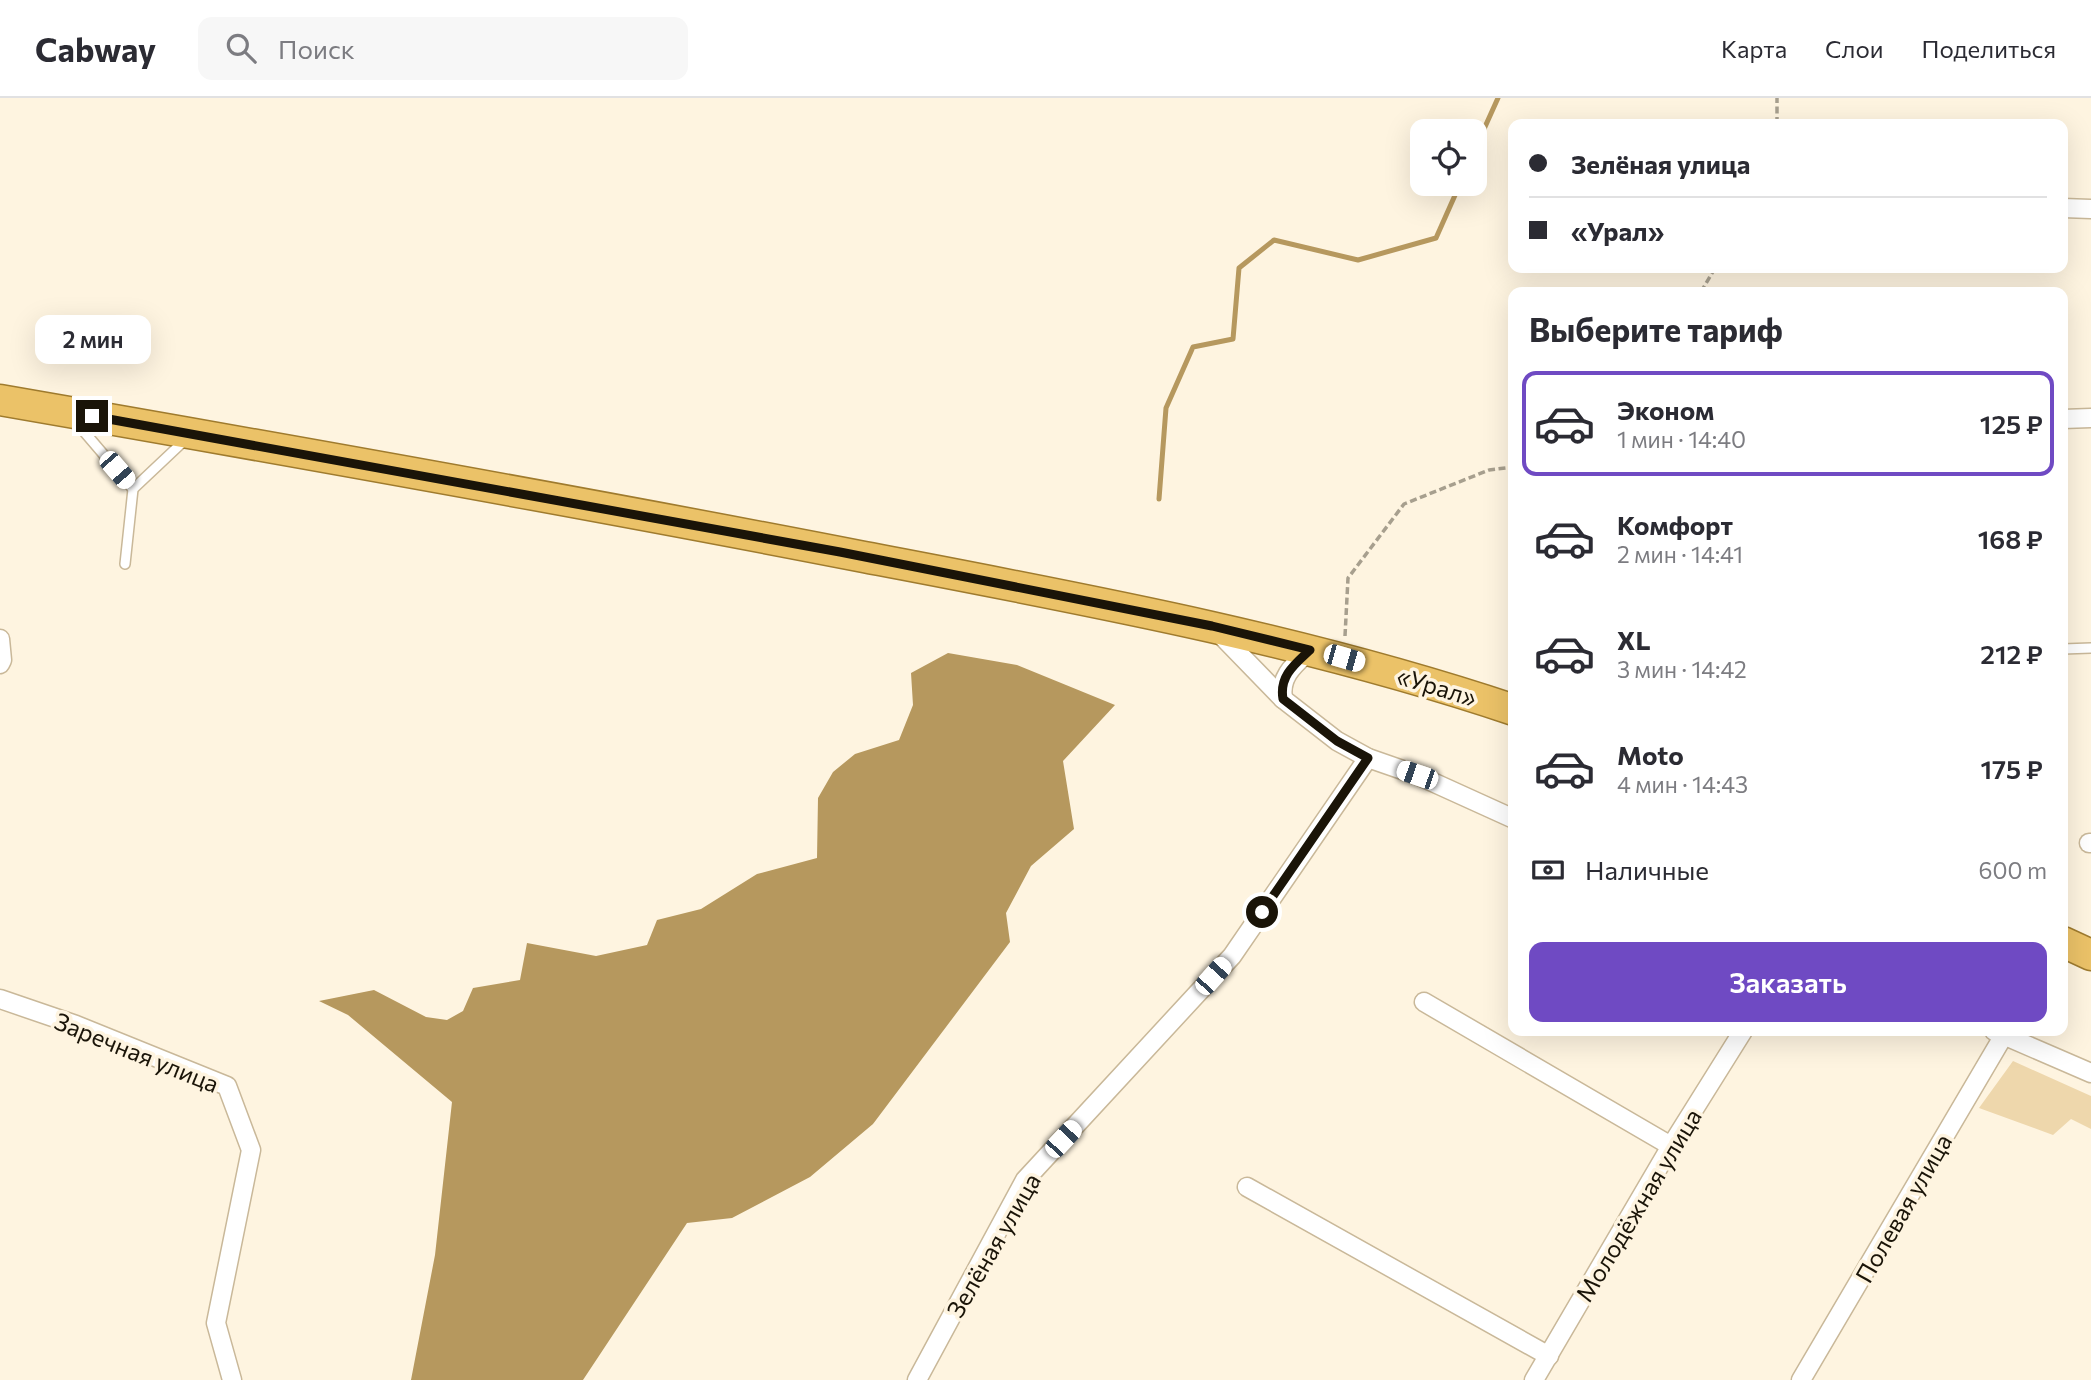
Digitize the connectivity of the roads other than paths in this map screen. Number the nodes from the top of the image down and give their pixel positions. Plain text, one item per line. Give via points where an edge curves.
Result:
1 (2068, 208) edge
2 (2091, 209) edge
3 (0, 400) edge
4 (67, 412) junction
5 (2091, 418) edge
6 (2068, 419) edge
7 (191, 434) junction
8 (133, 489) junction
9 (125, 564) dead end
10 (1212, 626) junction
11 (0, 639) edge
12 (2091, 648) edge
13 (2068, 649) edge
14 (1310, 650) junction
15 (0, 664) edge
16 (1283, 699) junction
17 (1508, 708) edge
18 (1368, 758) junction
19 (1508, 816) edge
20 (2068, 944) edge
21 (2091, 955) edge
22 (0, 999) edge
23 (1424, 1002) dead end
24 (1740, 1036) edge
25 (1996, 1036) edge
26 (2005, 1036) edge
27 (2091, 1073) edge
28 (1671, 1146) junction
29 (1247, 1187) dead end
30 (1549, 1356) junction
31 (232, 1380) edge
32 (917, 1380) edge
33 (1534, 1380) edge
34 (1801, 1380) edge

1 - 2 street
3 - 4 highway, «Урал»
4 - 7 highway, «Урал»
4 - 8 lane
5 - 6 street
7 - 8 lane
7 - 10 highway, «Урал» via 777,540
8 - 9 lane
10 - 14 highway, «Урал»
10 - 16 street
11 - 15 street
12 - 13 lane
14 - 16 street via 1284,678
14 - 17 highway, «Урал»
16 - 18 street via 1337,741
18 - 19 street
18 - 32 street, Зелёная улица via 1232,956 1025,1180
20 - 21 highway
22 - 31 street, Заречная улица via 227,1086 251,1150 216,1323
23 - 28 street
24 - 28 street, Молодёжная улица
25 - 34 street, Полевая улица
26 - 27 street
28 - 30 street, Молодёжная улица
29 - 30 street
30 - 33 street, Молодёжная улица

